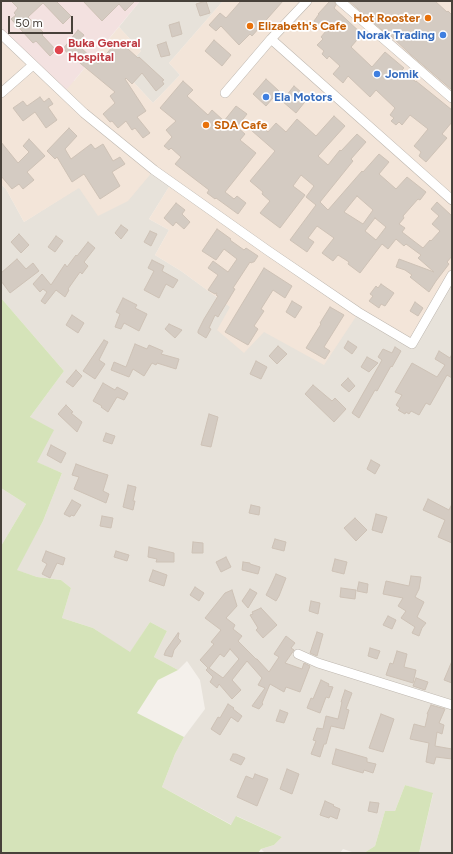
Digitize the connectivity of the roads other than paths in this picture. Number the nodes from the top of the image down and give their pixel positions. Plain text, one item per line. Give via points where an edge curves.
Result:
1 (307, 1) edge
2 (340, 1) edge
3 (1, 34) edge
4 (271, 39) junction
5 (34, 65) junction
6 (1, 93) edge
7 (225, 93) dead end
8 (452, 98) edge
9 (452, 200) edge
10 (452, 275) edge
11 (298, 654) dead end
12 (452, 705) edge

1 - 4 street
2 - 8 street
3 - 5 street
4 - 7 street
4 - 9 street
5 - 6 street
5 - 10 street via 84,113 154,170 358,312 412,344
11 - 12 street via 318,663

